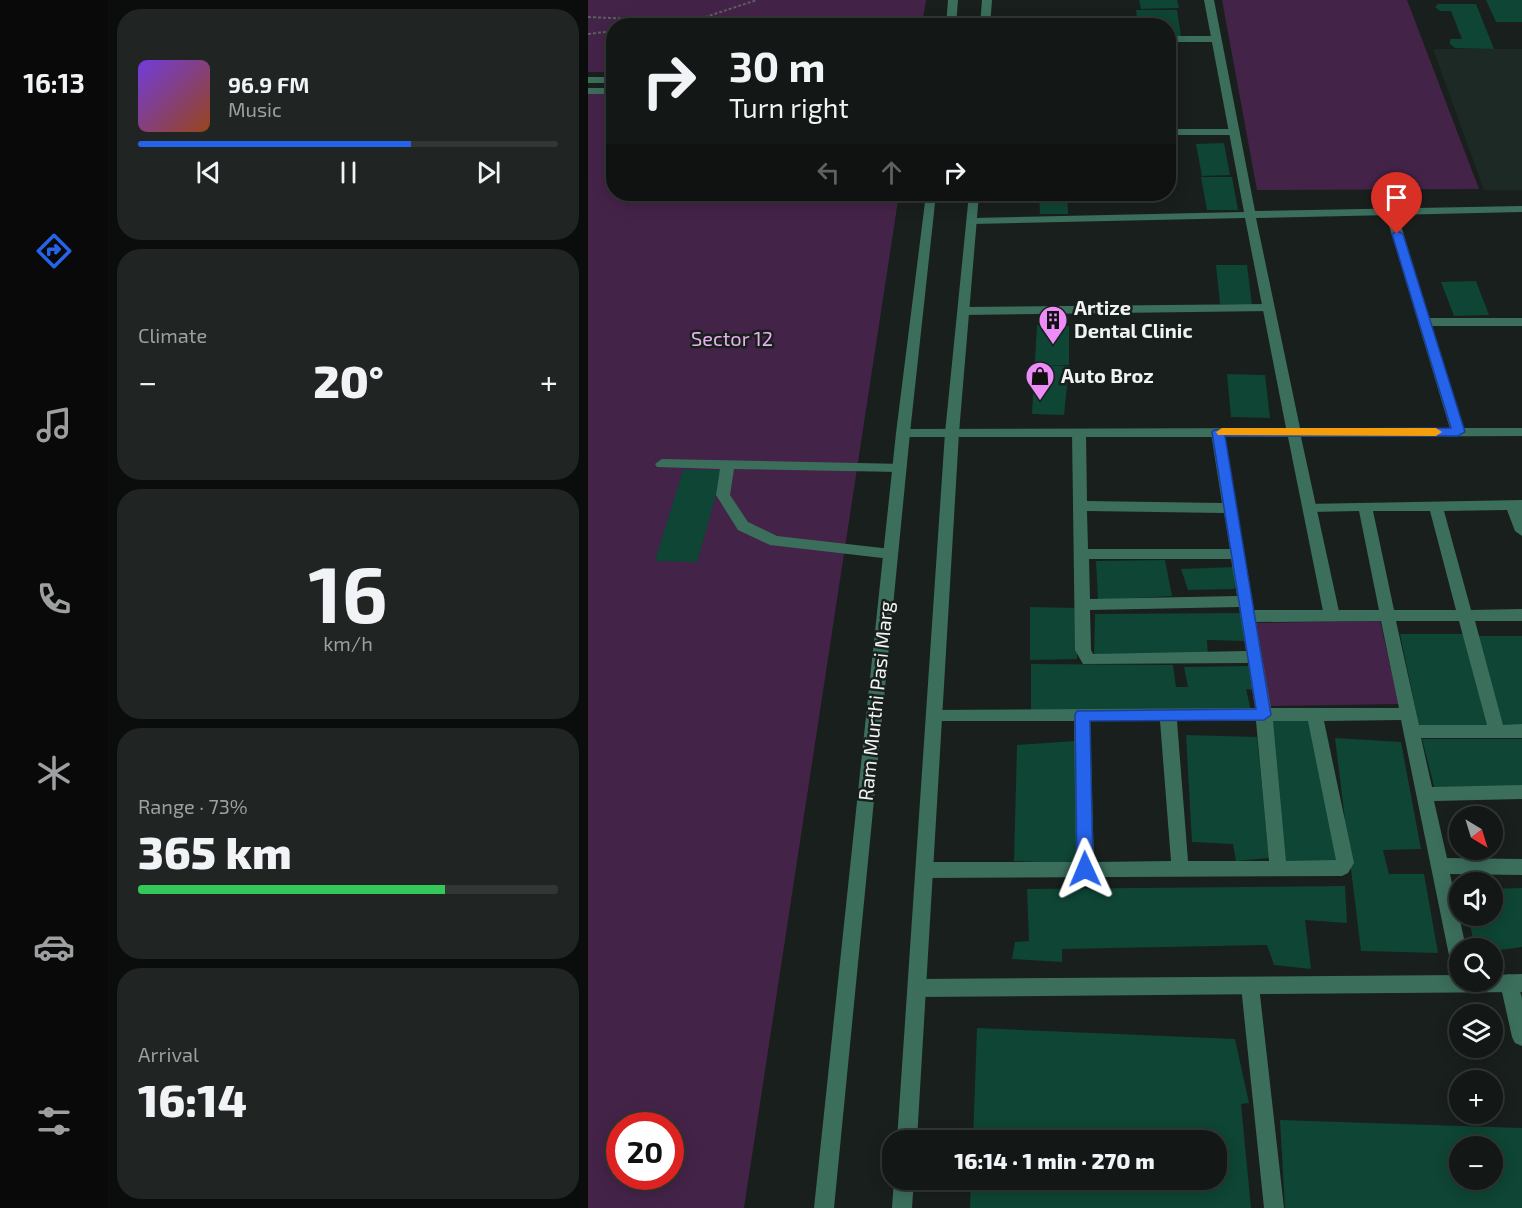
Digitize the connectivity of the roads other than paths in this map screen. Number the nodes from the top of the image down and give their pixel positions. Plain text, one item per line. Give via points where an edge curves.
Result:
1 (953, 0) edge
2 (987, 0) edge
3 (1209, 0) edge
4 (952, 18) edge
5 (986, 18) edge
6 (1176, 39) edge
7 (1216, 39) junction
8 (588, 80) edge
9 (606, 80) edge
10 (588, 91) edge
11 (606, 91) edge
12 (1176, 132) edge
13 (1235, 132) junction
14 (930, 201) edge
15 (973, 201) edge
16 (1522, 209) edge
17 (1391, 212) junction
18 (1252, 215) junction
19 (972, 221) junction
20 (1268, 308) junction
21 (965, 311) junction
22 (1425, 322) junction
23 (1522, 322) edge
24 (1218, 432) junction
25 (1295, 432) junction
26 (1458, 432) junction
27 (1522, 432) edge
28 (903, 433) junction
29 (952, 433) junction
30 (1078, 433) junction
31 (662, 464) dead end
32 (728, 464) junction
33 (900, 467) junction
34 (1365, 506) junction
35 (1436, 506) junction
36 (1518, 506) edge
37 (1080, 507) junction
38 (1310, 507) junction
39 (1230, 508) junction
40 (1522, 531) edge
41 (891, 554) junction
42 (1081, 554) junction
43 (1238, 554) junction
44 (1082, 605) junction
45 (1247, 609) junction
46 (1387, 615) junction
47 (1466, 615) junction
48 (1522, 615) edge
49 (1332, 616) junction
50 (1254, 657) junction
51 (1168, 714) junction
52 (1315, 714) junction
53 (1408, 714) junction
54 (935, 715) junction
55 (1082, 715) junction
56 (1264, 715) junction
57 (1522, 731) edge
58 (1412, 732) junction
59 (1497, 732) junction
60 (1522, 792) edge
61 (1424, 794) junction
62 (1439, 866) junction
63 (1522, 867) edge
64 (1180, 868) junction
65 (1278, 868) junction
66 (1085, 869) junction
67 (925, 870) junction
68 (1454, 938) edge
69 (1449, 982) edge
70 (1516, 983) edge
71 (1250, 986) junction
72 (917, 988) junction
73 (1522, 1037) edge
74 (908, 1130) edge
75 (904, 1190) edge
76 (824, 1208) edge
77 (903, 1208) edge
78 (1274, 1208) edge

1 - 4 street
2 - 5 street
3 - 7 street
6 - 7 street
7 - 13 street
8 - 9 street
10 - 11 street
12 - 13 street
13 - 18 street
14 - 28 street, Ram Murthi Pasi Marg
15 - 19 street
16 - 17 street
17 - 18 street
17 - 22 street
18 - 19 street
18 - 20 street
19 - 21 street
20 - 21 street
20 - 25 street
21 - 29 street
22 - 23 street
22 - 26 street
24 - 25 street
24 - 30 street
24 - 39 street
25 - 26 street
25 - 38 street
26 - 27 street
28 - 29 street
28 - 33 street, Ram Murthi Pasi Marg
29 - 30 street
29 - 54 street
30 - 37 street
31 - 32 street
32 - 33 street
32 - 41 street via 723,495 743,526 775,541
33 - 41 street, Ram Murthi Pasi Marg
34 - 35 street
34 - 38 street
34 - 46 street
35 - 36 street
35 - 47 street
36 - 40 street
37 - 39 street
37 - 42 street
38 - 49 street
39 - 43 street
41 - 76 street, Ram Murthi Pasi Marg
42 - 43 street
42 - 44 street
43 - 45 street
44 - 45 street
44 - 50 street via 1083,650 1088,660
45 - 49 street
45 - 50 street
46 - 47 street
46 - 49 street
46 - 53 street
47 - 48 street
47 - 59 street
50 - 56 street
51 - 55 street
51 - 56 street
51 - 64 street
52 - 53 street
52 - 56 street
52 - 65 street via 1346,863 1338,869
53 - 58 street
54 - 55 street
54 - 67 street
55 - 66 street
56 - 65 street
57 - 59 street
58 - 59 street
58 - 61 street
60 - 61 street
61 - 62 street
62 - 63 street
62 - 68 street
64 - 65 street
64 - 66 street
66 - 67 street
67 - 72 street
69 - 71 street
70 - 73 street
71 - 72 street
71 - 78 street
72 - 74 street
75 - 77 street

